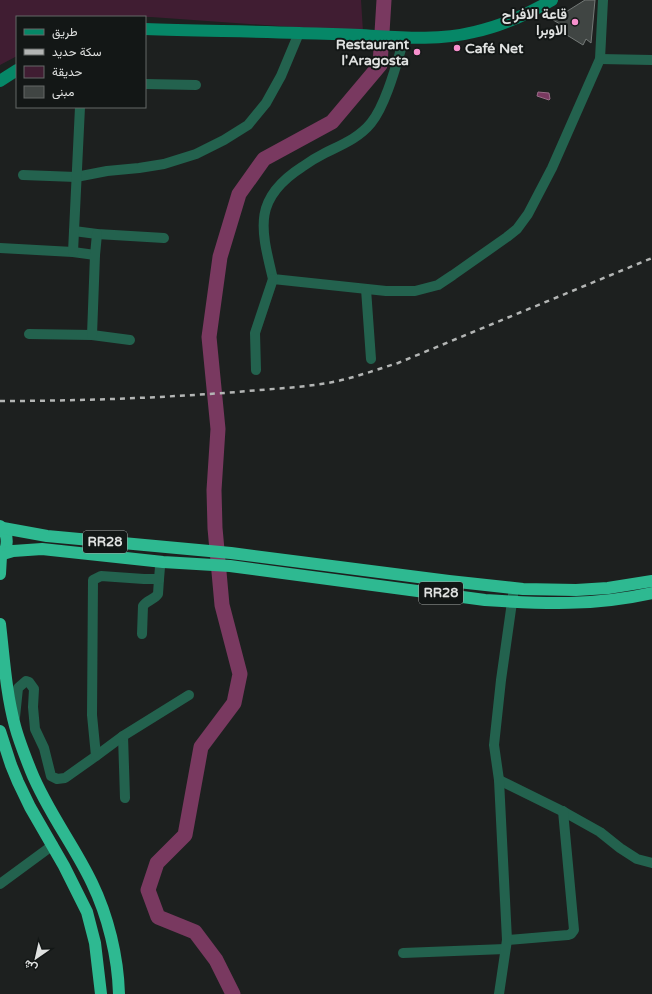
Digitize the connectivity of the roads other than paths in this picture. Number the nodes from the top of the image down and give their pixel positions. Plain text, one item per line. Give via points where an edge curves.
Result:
1 (552, 0) edge
2 (603, 0) edge
3 (146, 29) edge
4 (299, 33) junction
5 (399, 38) junction
6 (600, 59) junction
7 (652, 60) edge
8 (16, 71) edge
9 (0, 81) edge
10 (146, 84) edge
11 (196, 85) dead end
12 (80, 108) edge
13 (23, 175) dead end
14 (76, 177) junction
15 (74, 230) junction
16 (97, 234) junction
17 (164, 238) dead end
18 (0, 248) edge
19 (73, 252) junction
20 (95, 255) junction
21 (273, 279) junction
22 (366, 289) junction
23 (29, 334) dead end
24 (92, 334) junction
25 (130, 340) dead end
26 (371, 359) dead end
27 (256, 370) dead end
28 (2, 527) edge
29 (1, 556) edge
30 (163, 562) junction
31 (0, 574) edge
32 (159, 579) junction
33 (652, 581) edge
34 (514, 588) junction
35 (652, 593) edge
36 (512, 602) junction
37 (0, 624) edge
38 (142, 634) dead end
39 (190, 695) dead end
40 (15, 725) junction
41 (0, 731) edge
42 (123, 736) junction
43 (96, 756) junction
44 (499, 780) junction
45 (125, 798) dead end
46 (563, 811) junction
47 (53, 845) junction
48 (652, 863) edge
49 (0, 884) edge
50 (506, 944) junction
51 (402, 953) dead end
52 (101, 994) edge
53 (119, 994) edge
54 (499, 994) edge

1 - 5 street via 535,10 474,32 442,37
2 - 6 street
3 - 4 street
4 - 5 street
4 - 14 street via 281,76 266,103 248,125 196,154 164,164
5 - 21 street via 380,108 371,124 350,141 288,176 270,197 265,209 264,223
6 - 7 street
6 - 22 street via 552,168 528,214 517,229 438,285 415,291
8 - 9 street
10 - 11 street
12 - 14 street
13 - 14 street
14 - 15 street
15 - 16 street
15 - 19 street
16 - 17 street
16 - 20 street
18 - 19 street
19 - 20 street
20 - 24 street
21 - 22 street
21 - 27 street via 255,333
22 - 26 street
23 - 24 street
24 - 25 street
28 - 29 highway, RR28 via 6,535 6,545
28 - 34 highway, RR28 via 47,536 232,553
29 - 30 highway, RR28 via 13,551 42,549
29 - 31 highway
30 - 32 street
30 - 36 highway, RR28 via 230,566
32 - 38 street via 158,594 143,606
32 - 43 street via 101,576 93,580 92,716
33 - 34 highway, RR28 via 608,588
34 - 36 street
35 - 36 highway, RR28 via 574,603
36 - 44 street via 494,745
37 - 40 highway
39 - 42 street
40 - 43 street via 18,688 26,681 34,689 35,729 44,748 51,776 57,779 65,778
40 - 53 highway via 31,773 92,883 103,908 112,941
41 - 47 highway via 18,782
42 - 43 street
42 - 45 street
44 - 46 street
44 - 50 street
46 - 48 street via 600,832 637,859
46 - 50 street via 574,930 568,936
47 - 49 street
47 - 52 highway via 87,912 95,943
50 - 51 street
50 - 54 street

